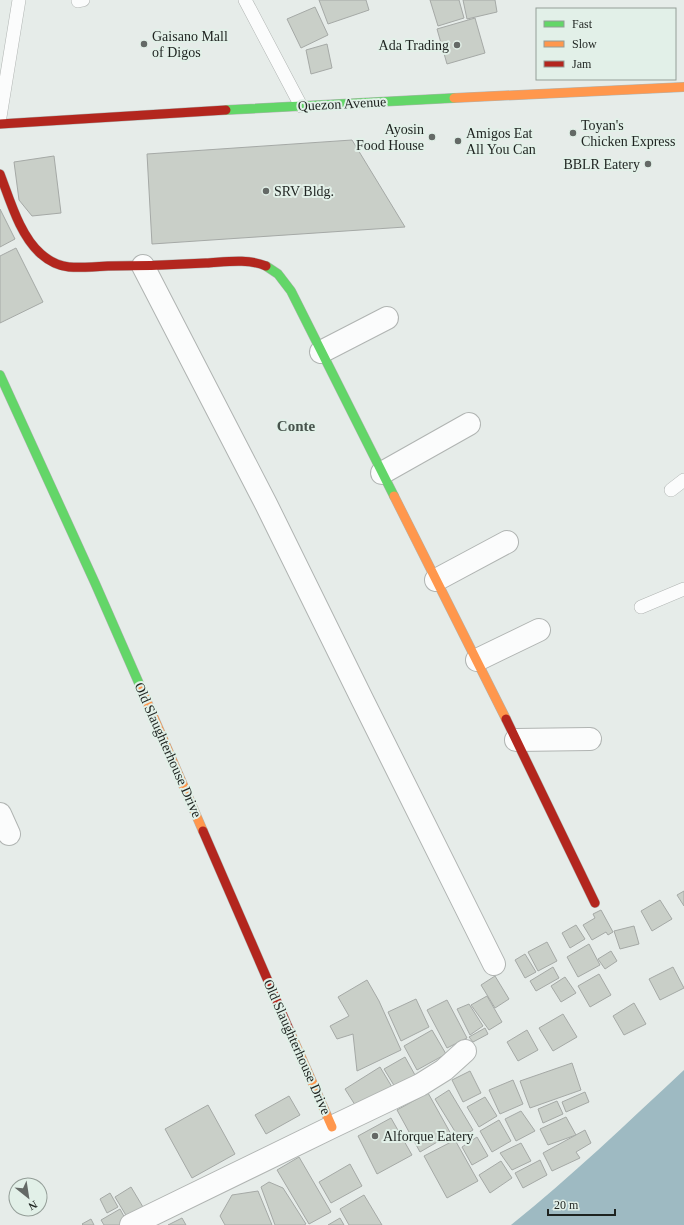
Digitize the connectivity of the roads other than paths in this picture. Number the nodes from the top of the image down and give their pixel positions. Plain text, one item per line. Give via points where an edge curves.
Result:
1 (19, 0) edge
2 (245, 0) edge
3 (684, 87) edge
4 (301, 106) junction
5 (0, 118) edge
6 (0, 124) edge
7 (0, 174) edge
8 (144, 266) junction
9 (387, 318) dead end
10 (322, 352) junction
11 (0, 375) edge
12 (469, 424) dead end
13 (382, 473) junction
14 (684, 480) edge
15 (671, 490) dead end
16 (507, 542) dead end
17 (436, 580) junction
18 (684, 589) edge
19 (641, 607) dead end
20 (538, 630) dead end
21 (477, 660) junction
22 (590, 739) dead end
23 (516, 740) junction
24 (0, 814) edge
25 (9, 834) dead end
26 (595, 903) dead end
27 (494, 964) dead end
28 (465, 1051) dead end
29 (332, 1127) junction
30 (131, 1225) edge

1 - 5 lane
2 - 4 lane
3 - 4 street, Quezon Avenue
4 - 6 street, Quezon Avenue
7 - 8 street via 19,222 32,243 49,260 70,267
8 - 10 street via 248,261 269,266 284,280 291,291
8 - 27 street via 266,504
9 - 10 street
10 - 13 street
11 - 29 street, Old Slaughterhouse Drive via 95,583
12 - 13 street
13 - 17 street
14 - 15 lane
16 - 17 street
17 - 21 street
18 - 19 lane
20 - 21 street
21 - 23 street
22 - 23 street
23 - 26 street
24 - 25 street
28 - 29 street via 444,1070 420,1085
29 - 30 street

